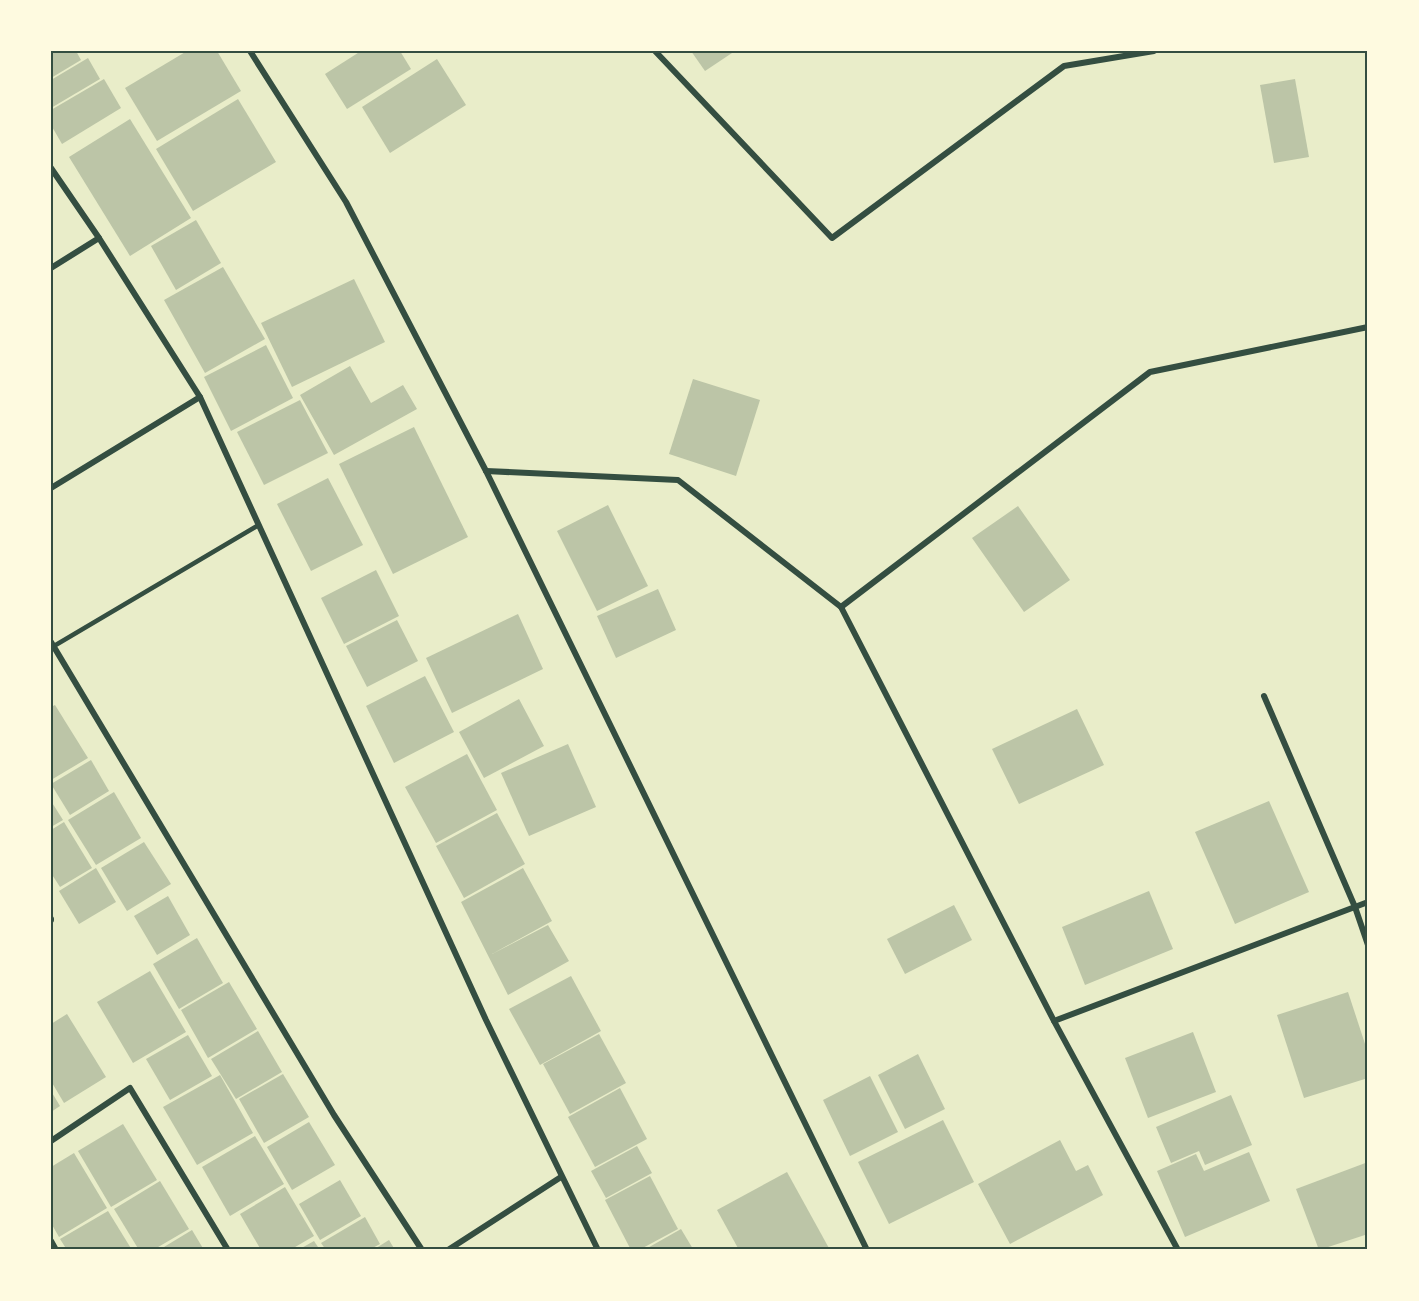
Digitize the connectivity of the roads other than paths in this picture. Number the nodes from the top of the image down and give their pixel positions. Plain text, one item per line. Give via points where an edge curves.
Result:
1 (250, 51) edge
2 (655, 51) edge
3 (1154, 51) edge
4 (51, 168) edge
5 (99, 238) junction
6 (51, 268) edge
7 (1368, 327) edge
8 (200, 397) junction
9 (486, 471) junction
10 (51, 488) edge
11 (257, 526) junction
12 (841, 607) junction
13 (52, 644) edge
14 (1264, 696) dead end
15 (1368, 903) edge
16 (1355, 907) junction
17 (1368, 945) edge
18 (1054, 1021) junction
19 (51, 1141) edge
20 (561, 1177) junction
21 (51, 1241) edge
22 (56, 1250) edge
23 (228, 1250) edge
24 (422, 1250) edge
25 (448, 1250) edge
26 (598, 1250) edge
27 (867, 1250) edge
28 (1178, 1250) edge

1 - 9 street via 346,202
2 - 3 street via 832,238 1064,66
4 - 5 street
5 - 6 street
5 - 8 street
7 - 12 street via 1150,372
8 - 10 street
8 - 11 street
9 - 12 street via 678,480
9 - 27 street
11 - 13 lane
11 - 20 street
12 - 18 street
13 - 24 street via 333,1115
14 - 16 street
15 - 16 street
16 - 17 street
16 - 18 street
18 - 28 street
19 - 23 street via 130,1088
20 - 25 street
20 - 26 street
21 - 22 street

